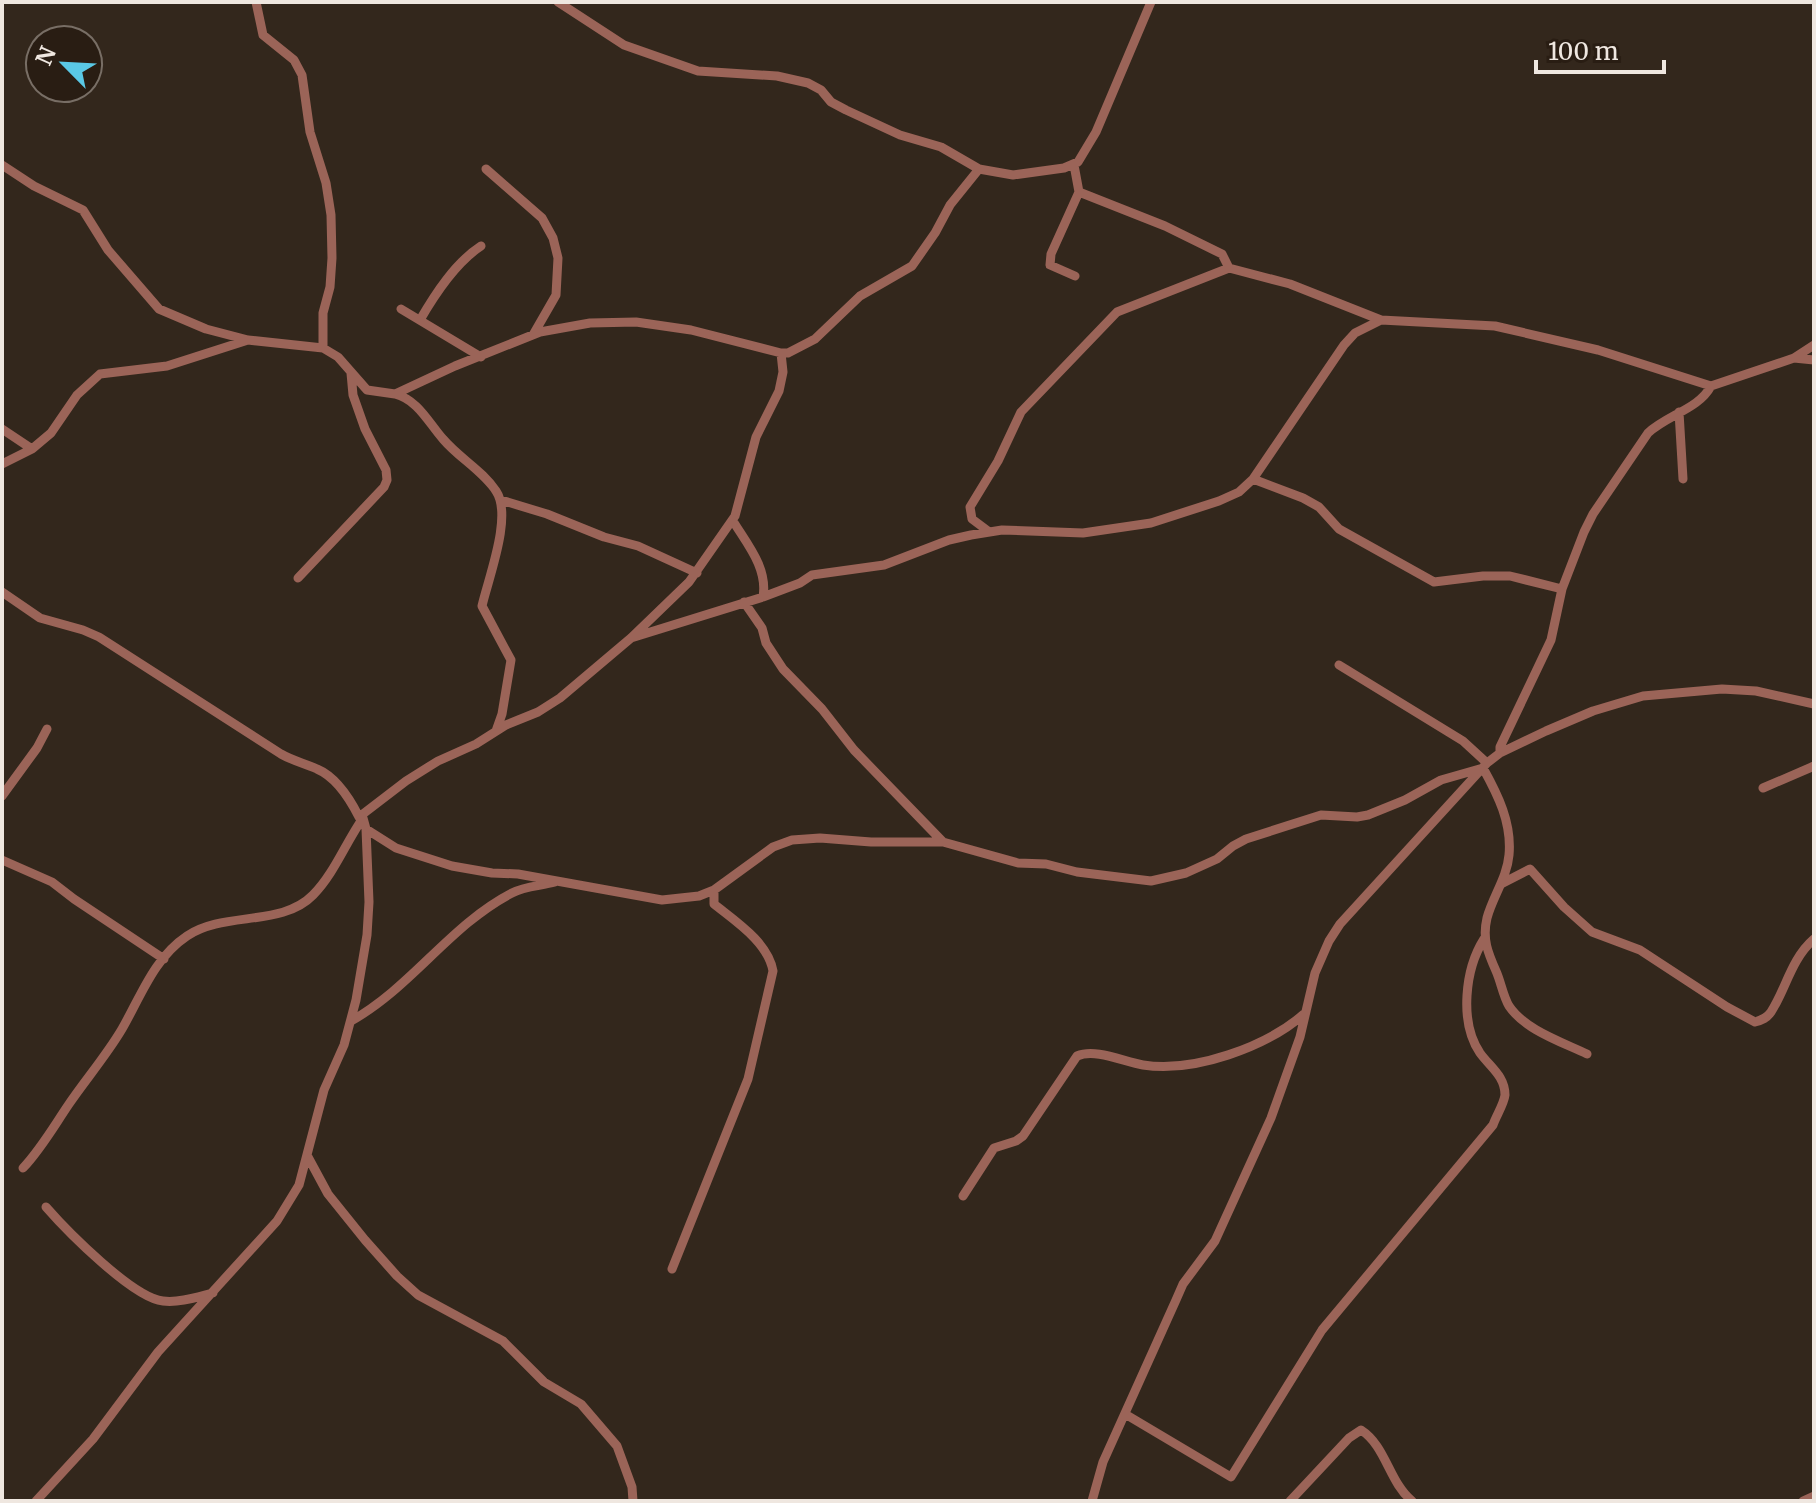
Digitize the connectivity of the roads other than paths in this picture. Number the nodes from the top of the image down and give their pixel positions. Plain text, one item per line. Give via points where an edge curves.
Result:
1 (256, 2) edge
2 (558, 2) edge
3 (1151, 2) edge
4 (2, 165) edge
5 (1074, 165) junction
6 (486, 169) dead end
7 (979, 169) junction
8 (1079, 192) junction
9 (481, 246) dead end
10 (1229, 268) junction
11 (1075, 276) dead end
12 (401, 309) dead end
13 (420, 320) junction
14 (1381, 320) junction
15 (533, 335) junction
16 (248, 340) junction
17 (1814, 345) edge
18 (323, 348) junction
19 (781, 353) junction
20 (481, 357) junction
21 (1794, 358) junction
22 (1814, 360) edge
23 (351, 373) junction
24 (1711, 386) junction
25 (395, 394) junction
26 (1679, 412) junction
27 (2, 429) edge
28 (32, 449) junction
29 (2, 464) edge
30 (1253, 479) junction
31 (1683, 479) dead end
32 (501, 500) junction
33 (733, 521) junction
34 (988, 531) junction
35 (697, 573) junction
36 (298, 578) dead end
37 (1562, 589) junction
38 (2, 592) edge
39 (763, 597) junction
40 (744, 602) junction
41 (631, 638) junction
42 (1339, 665) dead end
43 (1814, 704) edge
44 (47, 729) dead end
45 (496, 731) junction
46 (1500, 753) junction
47 (1485, 766) junction
48 (1814, 766) edge
49 (1763, 788) dead end
50 (2, 796) edge
51 (361, 818) junction
52 (366, 829) junction
53 (943, 842) junction
54 (2, 860) edge
55 (558, 882) junction
56 (1501, 885) junction
57 (714, 890) junction
58 (1484, 939) junction
59 (1814, 939) edge
60 (164, 959) junction
61 (1304, 1014) junction
62 (351, 1021) junction
63 (1587, 1054) dead end
64 (308, 1157) junction
65 (23, 1168) dead end
66 (963, 1196) dead end
67 (46, 1207) dead end
68 (672, 1269) dead end
69 (213, 1293) junction
70 (1125, 1414) junction
71 (1814, 1496) edge
72 (36, 1501) edge
73 (633, 1501) edge
74 (1092, 1501) edge
75 (1290, 1501) edge
76 (1412, 1501) edge
77 (1803, 1501) edge

1 - 18 street via 263,35 294,60 302,75 310,132 326,183 332,258
2 - 7 street via 624,45 698,71 808,83 846,110 941,147
3 - 5 street via 1096,132
4 - 16 street via 83,210 117,261 159,309
5 - 7 street via 1013,175
5 - 8 street
6 - 15 street via 542,218 553,238 556,295
7 - 19 street via 912,266 860,296 815,339
8 - 10 street via 1222,254
8 - 11 street via 1050,265
9 - 13 street via 432,299
10 - 14 street via 1290,284
10 - 34 street via 1114,314 1021,412 970,507 972,519
12 - 13 street
13 - 20 street
14 - 24 street via 1495,326 1598,350
14 - 30 street via 1344,345
15 - 19 street via 590,323 636,322
15 - 20 street
16 - 18 street
16 - 28 street via 167,366 100,374
17 - 21 street
18 - 23 street
19 - 33 street via 779,391 756,437
20 - 25 street
21 - 22 street
21 - 24 street
23 - 25 street via 367,390
23 - 36 street via 353,395 387,480
24 - 26 street
25 - 32 street via 415,402
26 - 31 street
26 - 37 street via 1648,433 1593,514
27 - 28 street
28 - 29 street
30 - 34 street via 1219,501 1151,523 1083,533
30 - 37 street via 1319,507 1339,529 1434,582 1510,576
32 - 35 street via 638,546
32 - 45 street via 500,541 482,606 511,660
33 - 35 street
33 - 39 street via 756,558 765,583
34 - 39 street via 884,565 812,575
35 - 41 street
37 - 46 street via 1551,640
38 - 51 street via 40,618 99,637 281,754 317,769 337,784
39 - 40 street
40 - 41 street
40 - 53 street via 783,669
41 - 45 street via 560,698
42 - 47 street via 1463,741
43 - 46 street via 1722,689 1643,696 1593,711
44 - 50 street
45 - 51 street via 406,781
46 - 47 street
47 - 53 street via 1441,780 1368,815 1321,815 1246,839 1186,873 1151,881 1018,863
47 - 56 street via 1508,828 1509,854
47 - 61 street via 1340,924 1322,955
48 - 49 street
51 - 52 street
51 - 60 street via 313,895 278,914 188,935
52 - 55 street via 396,848 452,866
52 - 62 street via 367,935
53 - 57 street via 792,840 773,847
54 - 60 street via 52,882
55 - 57 street via 662,900
55 - 62 street via 524,888 492,905 395,992
56 - 58 street
56 - 59 street via 1530,869 1592,932 1640,950 1755,1022 1771,1013 1785,980
57 - 68 street via 714,904 757,942 773,971 748,1079
58 - 63 street via 1513,1010
58 - 70 street via 1476,951 1467,1021 1480,1052 1497,1071 1505,1096 1493,1125 1322,1330 1231,1477
60 - 65 street via 144,983 110,1049
61 - 66 street via 1264,1041 1209,1061 1168,1067 1091,1053 1077,1056 1023,1136 994,1148
61 - 70 street via 1287,1078 1244,1180 1215,1241 1183,1284
62 - 64 street via 324,1090
64 - 69 street via 299,1185 277,1221
64 - 73 street via 328,1194 418,1295 503,1341 544,1382 581,1404 617,1446
67 - 69 street via 138,1293 167,1302
69 - 72 street
70 - 74 street
71 - 77 street
75 - 76 street via 1361,1430

